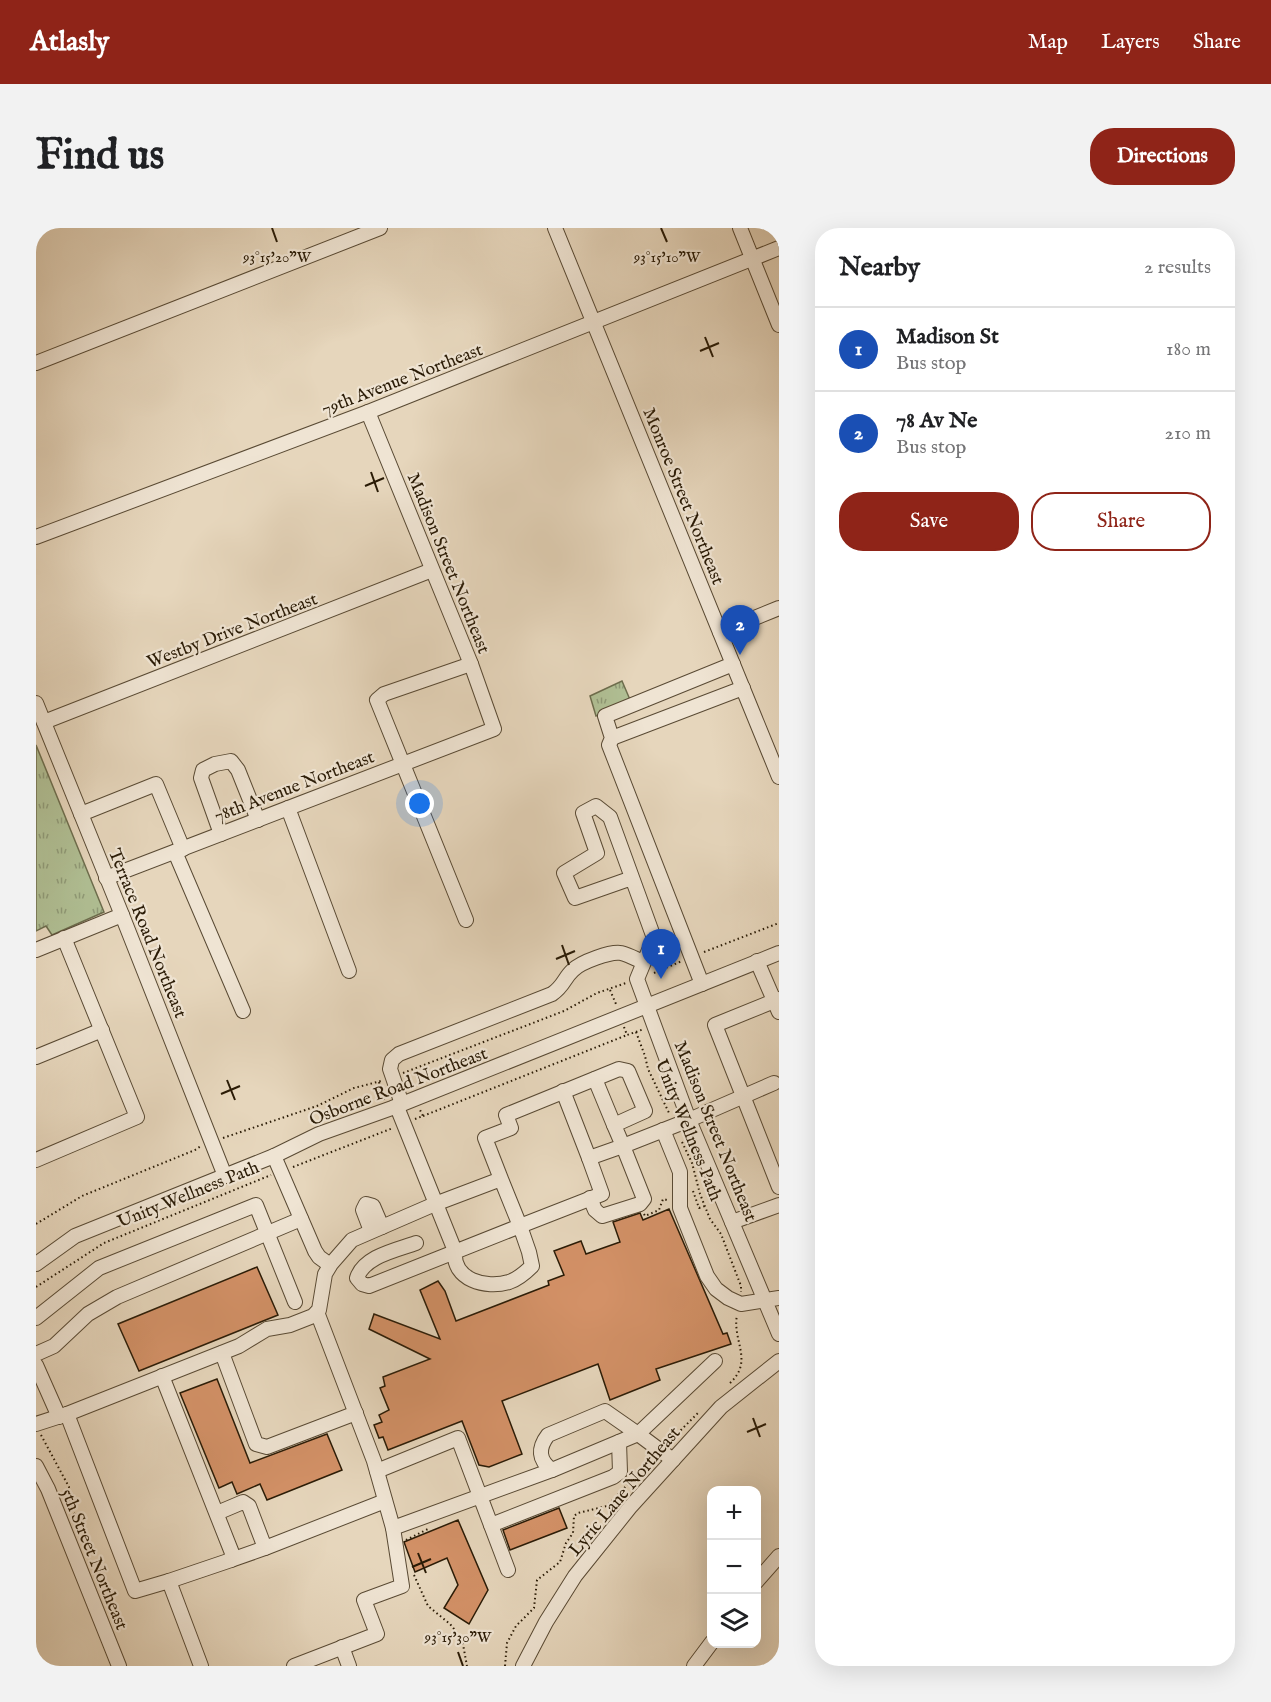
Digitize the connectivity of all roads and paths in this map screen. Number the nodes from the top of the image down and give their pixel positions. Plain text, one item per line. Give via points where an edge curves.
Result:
1 (380, 228) edge
2 (555, 228) edge
3 (740, 228) edge
4 (779, 248) edge
5 (752, 259) junction
6 (593, 322) junction
7 (779, 325) edge
8 (36, 363) edge
9 (368, 412) junction
10 (36, 537) edge
11 (432, 570) junction
12 (779, 608) edge
13 (720, 632) junction
14 (471, 664) junction
15 (733, 664) junction
16 (743, 688) junction
17 (36, 703) edge
18 (44, 722) junction
19 (495, 729) joint
20 (612, 738) junction
21 (402, 764) junction
22 (779, 777) edge
23 (288, 808) junction
24 (81, 814) junction
25 (258, 820) junction
26 (221, 834) junction
27 (179, 850) junction
28 (106, 878) junction
29 (632, 878) junction
30 (122, 915) junction
31 (466, 920) dead end
32 (779, 923) edge
33 (64, 938) junction
34 (36, 950) edge
35 (779, 953) edge
36 (690, 957) junction
37 (757, 961) junction
38 (643, 962) junction
39 (350, 971) dead end
40 (637, 979) junction
41 (702, 984) junction
42 (778, 1004) edge
43 (648, 1007) junction
44 (243, 1011) dead end
45 (102, 1030) junction
46 (636, 1032) dead end
47 (627, 1035) dead end
48 (36, 1057) edge
49 (392, 1078) junction
50 (595, 1079) junction
51 (774, 1083) dead end
52 (563, 1091) junction
53 (742, 1097) junction
54 (399, 1105) junction
55 (423, 1116) dead end
56 (689, 1120) junction
57 (614, 1125) junction
58 (669, 1127) junction
59 (393, 1128) dead end
60 (212, 1142) junction
61 (623, 1146) junction
62 (274, 1156) junction
63 (589, 1158) junction
64 (36, 1160) edge
65 (280, 1172) junction
66 (225, 1176) junction
67 (501, 1179) junction
68 (779, 1187) edge
69 (590, 1198) junction
70 (435, 1204) junction
71 (779, 1205) edge
72 (301, 1219) junction
73 (732, 1222) junction
74 (36, 1224) edge
75 (520, 1226) junction
76 (269, 1233) junction
77 (416, 1243) dead end
78 (455, 1251) junction
79 (36, 1264) edge
80 (330, 1265) junction
81 (36, 1287) edge
82 (772, 1299) edge
83 (295, 1302) dead end
84 (739, 1303) junction
85 (317, 1312) junction
86 (36, 1318) edge
87 (779, 1334) edge
88 (222, 1353) junction
89 (36, 1354) edge
90 (715, 1361) dead end
91 (779, 1361) edge
92 (36, 1365) edge
93 (162, 1376) junction
94 (730, 1383) dead end
95 (700, 1411) dead end
96 (356, 1413) junction
97 (63, 1415) junction
98 (36, 1424) edge
99 (638, 1434) junction
100 (619, 1442) junction
101 (660, 1451) junction
102 (673, 1460) junction
103 (36, 1466) edge
104 (552, 1470) junction
105 (377, 1471) junction
106 (48, 1489) junction
107 (480, 1496) junction
108 (36, 1497) edge
109 (385, 1501) junction
110 (216, 1513) junction
111 (427, 1516) junction
112 (491, 1525) junction
113 (393, 1528) junction
114 (400, 1543) dead end
115 (265, 1548) junction
116 (779, 1556) edge
117 (231, 1560) junction
118 (508, 1570) dead end
119 (412, 1571) dead end
120 (761, 1576) edge
121 (169, 1581) junction
122 (342, 1647) junction
123 (707, 1648) edge
124 (119, 1666) edge
125 (201, 1666) edge
126 (294, 1666) edge
127 (349, 1666) edge
128 (467, 1666) edge
129 (506, 1666) edge
130 (524, 1666) edge
131 (694, 1666) edge

1 - 8 street
2 - 6 street, Monroe Street Northeast
3 - 5 street
4 - 5 street, 79th Avenue Northeast
5 - 6 street, 79th Avenue Northeast
5 - 7 street
6 - 9 street, 79th Avenue Northeast
6 - 13 street, Monroe Street Northeast
9 - 10 street, 79th Avenue Northeast
9 - 11 street, Madison Street Northeast
11 - 14 street, Madison Street Northeast
11 - 18 street, Westby Drive Northeast
12 - 13 street
13 - 15 street, Monroe Street Northeast
14 - 19 street, Madison Street Northeast
14 - 21 street via 377,700
15 - 16 street, Monroe Street Northeast
15 - 20 street via 605,716
16 - 20 street
16 - 22 street, Monroe Street Northeast
17 - 18 street, Terrace Road Northeast
18 - 24 street, Terrace Road Northeast
19 - 21 street, 78th Avenue Northeast
20 - 36 street via 609,746
21 - 23 street, 78th Avenue Northeast
21 - 31 street
23 - 25 street, 78th Avenue Northeast
23 - 39 street
24 - 27 street via 156,784
24 - 28 street, Terrace Road Northeast
25 - 26 street, 78th Avenue Northeast
25 - 26 street via 238,770 231,761 215,764 203,770 201,778
26 - 27 street, 78th Avenue Northeast
27 - 28 street, 78th Avenue Northeast
27 - 44 street
28 - 30 street, Terrace Road Northeast
29 - 29 street via 610,817 596,806 583,813 597,853 564,873 575,898
29 - 38 street via 654,938
30 - 33 street
30 - 60 street, Terrace Road Northeast
32 - 36 path
33 - 34 street
33 - 45 street
35 - 37 street, Osborne Road Northeast
36 - 40 path
36 - 41 street
37 - 41 street, Osborne Road Northeast
37 - 42 street
38 - 40 street
38 - 49 street via 612,952 580,964 562,988 552,994 399,1054 392,1060
40 - 43 street, Madison Street Northeast
40 - 49 path
41 - 43 street, Osborne Road Northeast
42 - 53 street via 715,1025
43 - 54 street, Osborne Road Northeast
43 - 56 street, Madison Street Northeast
45 - 48 street
45 - 64 street via 136,1117
46 - 58 path, Unity Wellness Path
47 - 55 path
49 - 54 street
49 - 60 path via 354,1088 317,1106
50 - 52 street
50 - 57 street
50 - 57 street via 619,1069 628,1071 645,1112
51 - 53 street
52 - 63 street
52 - 67 street via 506,1115 511,1128 485,1138
53 - 56 street
53 - 68 street
54 - 62 street, Osborne Road Northeast via 319,1134
54 - 70 street
56 - 58 street
56 - 73 street, Madison Street Northeast
57 - 61 street
58 - 61 street
58 - 84 path, Unity Wellness Path via 692,1163 710,1219 721,1234 741,1286
58 - 84 street via 680,1172 680,1208 707,1276 716,1288
59 - 65 path, Unity Wellness Path
60 - 66 street, Terrace Road Northeast
60 - 74 path via 82,1196
61 - 63 street
61 - 69 street via 644,1199 640,1204 602,1216
62 - 65 street
62 - 66 street, Osborne Road Northeast
63 - 69 street via 602,1194
65 - 72 street
65 - 81 path, Unity Wellness Path via 104,1243
66 - 79 street, Osborne Road Northeast via 75,1236
67 - 70 street
67 - 75 street
69 - 75 street
70 - 78 street
70 - 80 street via 352,1240
71 - 73 street
72 - 76 street
72 - 80 street via 315,1251
73 - 82 street, Madison Street Northeast
75 - 78 street
75 - 78 street via 532,1266 508,1283 485,1285 469,1280 458,1269
76 - 83 street
76 - 86 street via 256,1205 99,1268
76 - 89 street via 117,1296 88,1314 54,1346
77 - 78 street via 369,1261 357,1278 369,1286
80 - 85 street
82 - 84 street
82 - 87 street, Madison Street Northeast
84 - 94 path, Unity Wellness Path via 736,1320 742,1368
85 - 88 street via 290,1325 267,1329
85 - 96 street
88 - 93 street
88 - 96 street via 256,1444 267,1447
90 - 99 street
91 - 102 street, Lyric Lane Northeast via 721,1407
92 - 97 street
93 - 97 street
93 - 110 street
95 - 101 path
96 - 105 street
97 - 98 street
97 - 121 street via 135,1591
99 - 100 street
99 - 101 street
99 - 104 street via 605,1411 548,1435 540,1457
100 - 104 street
100 - 112 street via 620,1472 613,1477
101 - 102 street
101 - 129 path via 607,1506 574,1516 573,1533 560,1562 537,1580 534,1608 516,1626 507,1643
102 - 130 street, Lyric Lane Northeast via 575,1576
103 - 106 street, 5th Street Northeast
104 - 107 street
105 - 107 street via 458,1438
105 - 109 street
106 - 108 street
106 - 124 street, 5th Street Northeast
107 - 111 street
107 - 112 street
109 - 113 street
109 - 115 street
110 - 115 street via 243,1502 249,1506
110 - 117 street via 232,1553
111 - 113 street
111 - 114 path via 430,1528
112 - 118 street
113 - 122 street via 402,1586 364,1600 376,1634
115 - 117 street
116 - 120 street
117 - 121 street
119 - 128 path via 428,1606 462,1639
121 - 125 street
122 - 126 street
122 - 127 street
123 - 131 street

